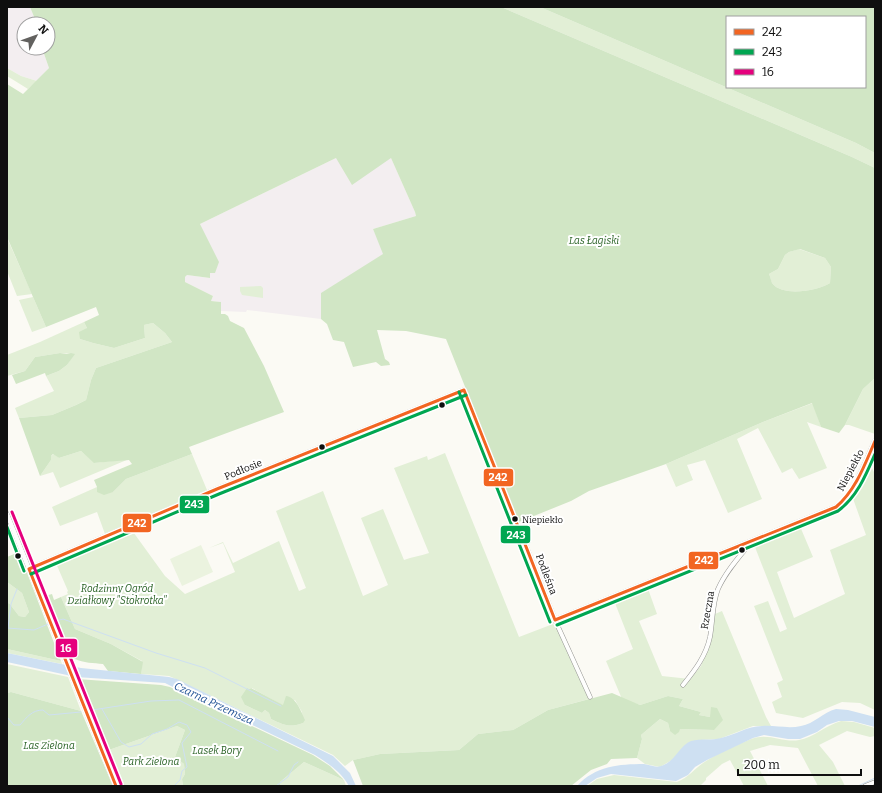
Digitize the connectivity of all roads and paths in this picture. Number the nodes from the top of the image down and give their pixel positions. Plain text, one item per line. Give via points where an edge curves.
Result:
1 (464, 390) joint
2 (875, 441) edge
3 (7, 514) edge
4 (752, 540) junction
5 (29, 569) junction
6 (555, 620) junction
7 (683, 685) dead end
8 (590, 697) dead end
9 (875, 782) edge
10 (116, 786) edge
11 (865, 786) edge

1 - 5 street, Podłosie via 217,489
1 - 6 street, Podleśna
2 - 4 street, Niepiekło via 853,487 839,505
3 - 5 street
4 - 6 street, Niepiekło
4 - 7 street, Rzeczna via 722,581 713,607 708,643 698,667
5 - 10 street
6 - 8 street, Podleśna
9 - 11 street

